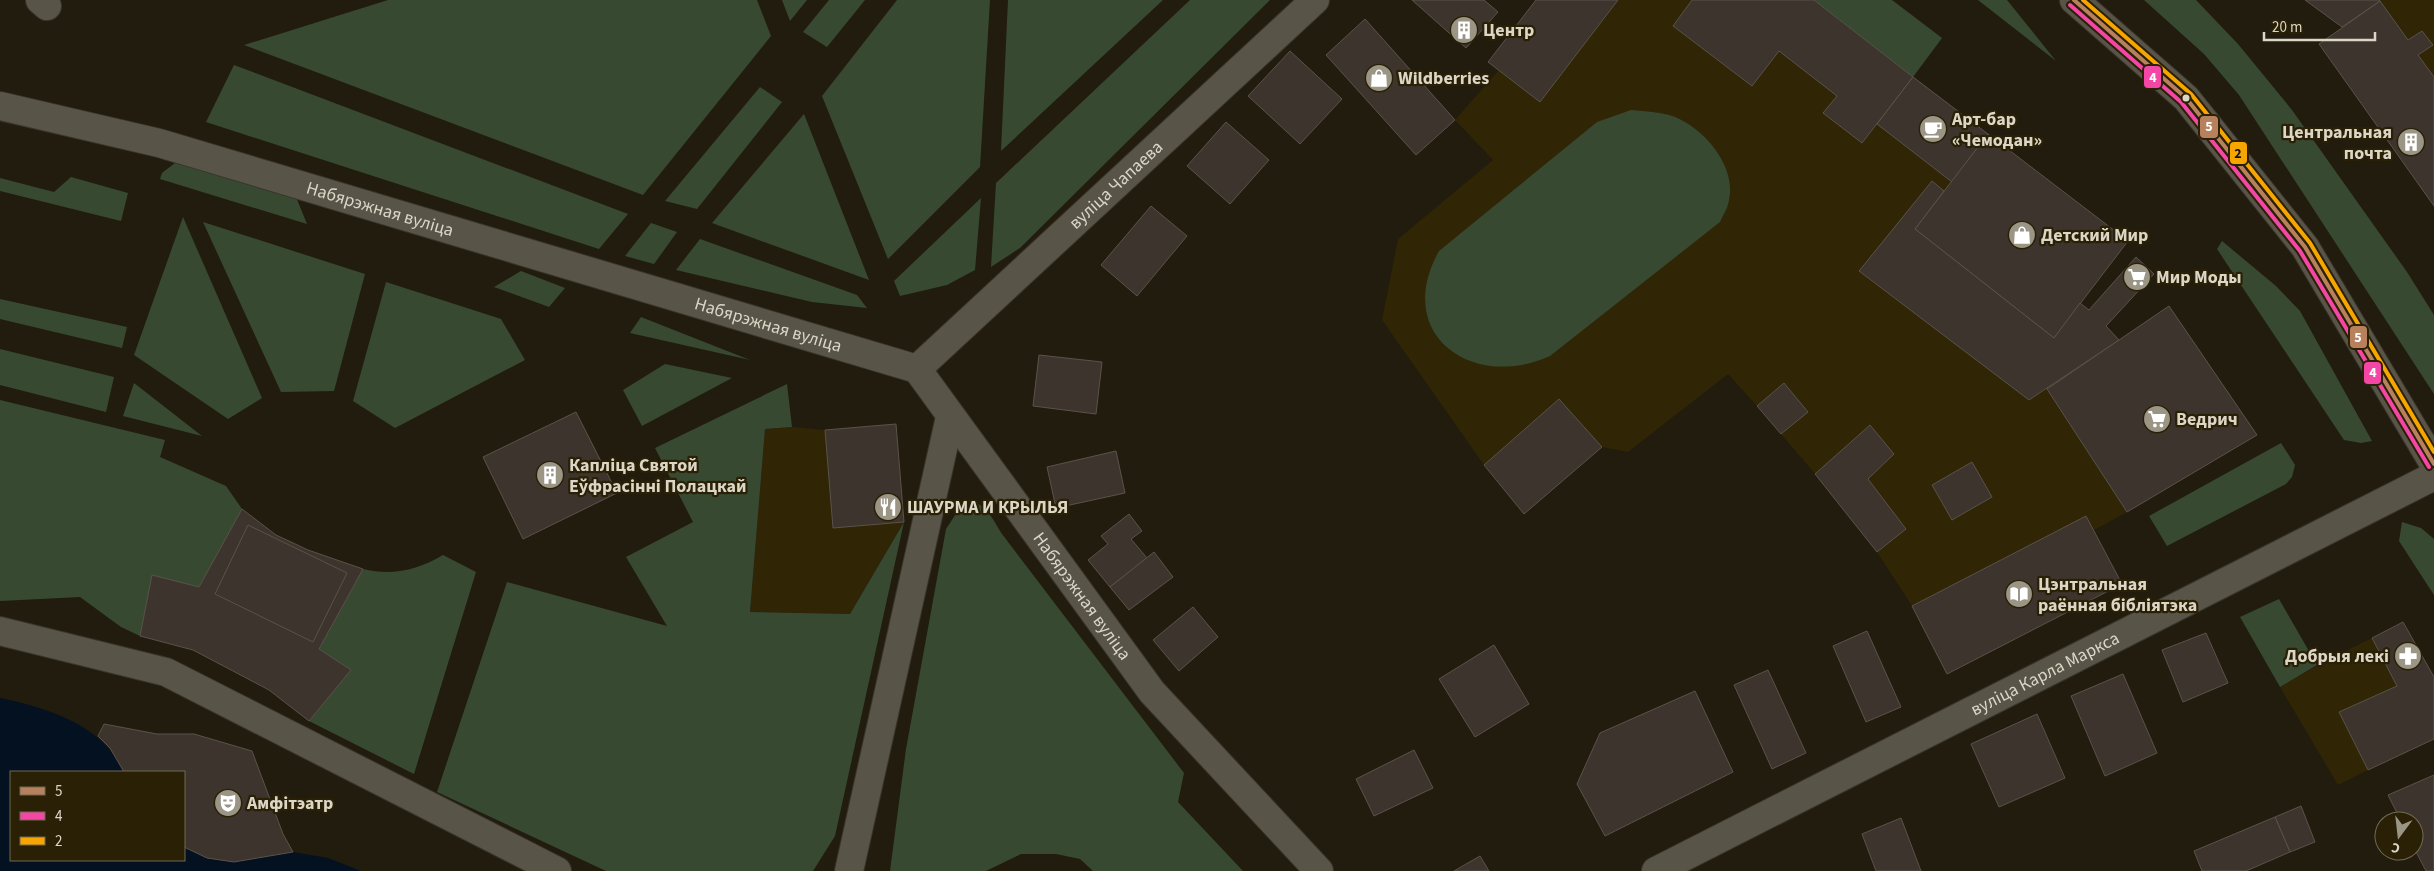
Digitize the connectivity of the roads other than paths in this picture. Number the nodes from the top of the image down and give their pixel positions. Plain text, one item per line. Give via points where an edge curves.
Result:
1 (1315, 0) edge
2 (2074, 0) edge
3 (0, 106) edge
4 (917, 369) junction
5 (950, 417) junction
6 (2434, 464) edge
7 (2434, 476) edge
8 (0, 631) edge
9 (557, 871) edge
10 (849, 871) edge
11 (1320, 871) edge
12 (1656, 871) edge

1 - 4 street, вуліца Чапаева
2 - 6 street via 2186,98 2305,247
3 - 4 street, Набярэжная вуліца via 159,142
4 - 5 street, Набярэжная вуліца
5 - 10 street
5 - 11 street, Набярэжная вуліца via 1152,692
7 - 12 street, вуліца Карла Маркса
8 - 9 street via 166,672

